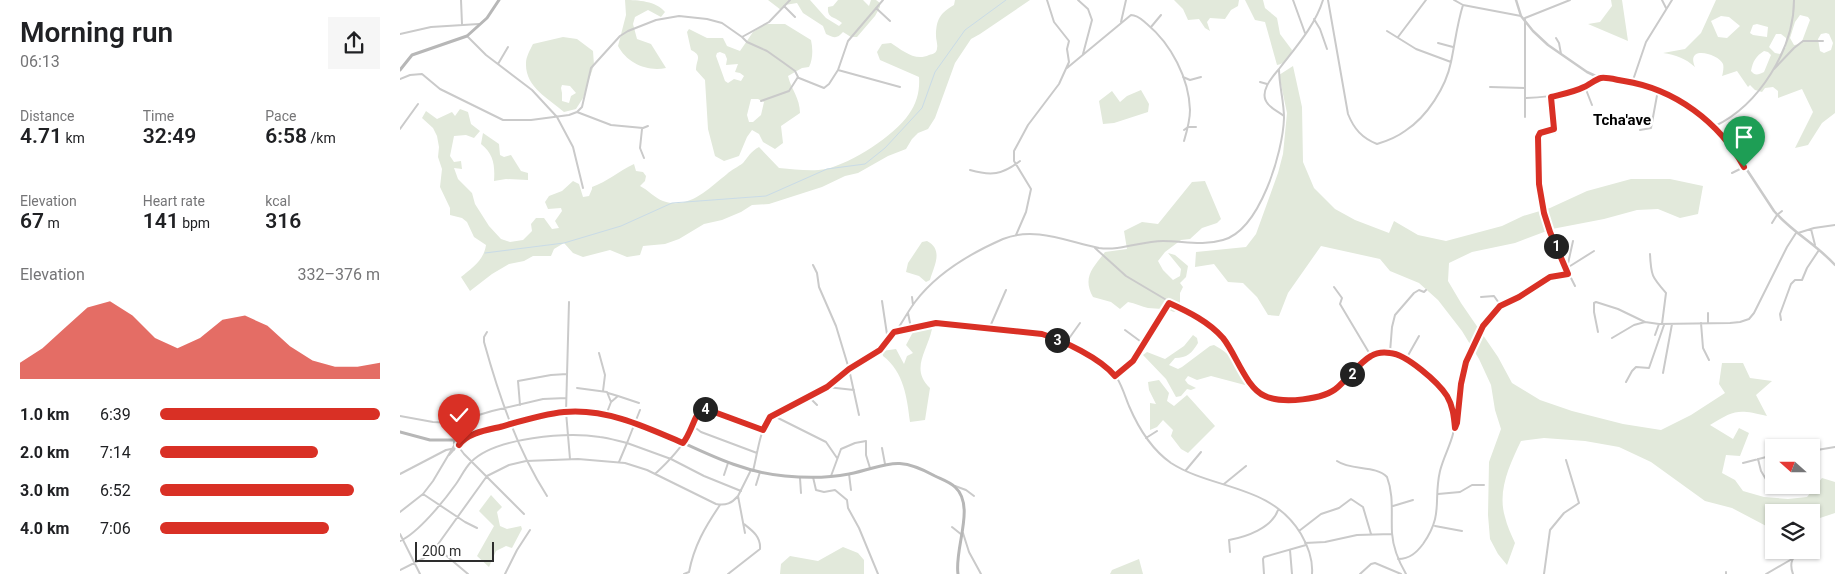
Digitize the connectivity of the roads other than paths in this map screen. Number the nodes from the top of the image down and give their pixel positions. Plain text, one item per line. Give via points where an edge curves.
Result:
1 (461, 0) edge
2 (499, 0) edge
3 (790, 0) edge
4 (883, 0) edge
5 (1047, 0) edge
6 (1078, 0) edge
7 (1126, 0) edge
8 (1293, 0) edge
9 (1323, 0) edge
10 (1328, 0) edge
11 (1426, 0) edge
12 (1454, 0) edge
13 (1516, 0) edge
14 (1570, 0) edge
15 (1662, 0) edge
16 (1672, 0) edge
17 (1794, 0) edge
18 (1463, 5) junction
19 (784, 6) junction
20 (876, 8) junction
21 (1666, 8) junction
22 (1161, 15) dead end
23 (1521, 16) junction
24 (795, 17) dead end
25 (1314, 19) junction
26 (1524, 20) junction
27 (890, 21) dead end
28 (480, 23) junction
29 (462, 24) junction
30 (1120, 24) junction
31 (1151, 27) junction
32 (1387, 31) dead end
33 (1305, 33) junction
34 (400, 34) edge
35 (467, 36) junction
36 (742, 37) junction
37 (1398, 38) junction
38 (1556, 38) dead end
39 (1823, 41) dead end
40 (1438, 43) dead end
41 (508, 47) dead end
42 (1454, 47) junction
43 (1327, 49) dead end
44 (1083, 54) junction
45 (1561, 54) junction
46 (1451, 62) junction
47 (498, 64) junction
48 (1066, 69) junction
49 (1279, 69) junction
50 (400, 70) edge
51 (838, 70) junction
52 (1773, 71) junction
53 (798, 77) junction
54 (1183, 77) junction
55 (1201, 77) dead end
56 (1600, 78) junction
57 (400, 79) edge
58 (1260, 82) dead end
59 (1632, 83) junction
60 (1268, 84) junction
61 (1490, 87) dead end
62 (1585, 87) junction
63 (900, 88) dead end
64 (1525, 88) junction
65 (1658, 90) junction
66 (1551, 97) junction
67 (1526, 98) junction
68 (761, 101) dead end
69 (418, 104) dead end
70 (1592, 105) dead end
71 (577, 112) junction
72 (1284, 116) junction
73 (557, 117) junction
74 (1525, 117) dead end
75 (648, 126) dead end
76 (1715, 126) junction
77 (1188, 127) junction
78 (1196, 127) dead end
79 (642, 128) junction
80 (400, 129) edge
81 (1184, 130) dead end
82 (1640, 130) dead end
83 (1184, 141) dead end
84 (1746, 146) dead end
85 (1735, 150) junction
86 (644, 158) dead end
87 (1020, 161) dead end
88 (1016, 165) junction
89 (1744, 167) junction
90 (970, 170) dead end
91 (1732, 173) dead end
92 (583, 188) dead end
93 (1782, 211) dead end
94 (1777, 215) junction
95 (1772, 223) dead end
96 (1835, 225) edge
97 (1811, 229) junction
98 (1798, 232) junction
99 (1016, 235) junction
100 (1573, 241) dead end
101 (1815, 245) junction
102 (1093, 247) junction
103 (1820, 249) junction
104 (1594, 251) dead end
105 (1650, 254) dead end
106 (813, 265) dead end
107 (1835, 265) edge
108 (1567, 269) junction
109 (1568, 274) junction
110 (1575, 286) dead end
111 (1334, 287) dead end
112 (1006, 290) dead end
113 (1426, 290) dead end
114 (912, 297) dead end
115 (1481, 297) dead end
116 (882, 301) dead end
117 (569, 302) dead end
118 (1169, 303) junction
119 (913, 305) junction
120 (1500, 306) junction
121 (908, 313) junction
122 (1708, 313) dead end
123 (1781, 320) dead end
124 (1645, 322) junction
125 (1080, 323) dead end
126 (1672, 323) junction
127 (1701, 323) junction
128 (1708, 323) junction
129 (1662, 324) junction
130 (911, 328) junction
131 (988, 329) junction
132 (1125, 330) dead end
133 (487, 332) dead end
134 (894, 332) junction
135 (1598, 332) dead end
136 (1655, 335) dead end
137 (1419, 336) dead end
138 (1612, 338) dead end
139 (888, 341) junction
140 (1065, 344) junction
141 (1144, 344) junction
142 (1390, 352) junction
143 (599, 353) dead end
144 (1371, 356) junction
145 (1406, 360) junction
146 (1709, 360) dead end
147 (849, 369) junction
148 (1663, 373) dead end
149 (568, 374) junction
150 (1115, 376) junction
151 (1626, 382) dead end
152 (827, 387) junction
153 (577, 388) dead end
154 (854, 390) junction
155 (605, 392) junction
156 (618, 396) junction
157 (566, 398) junction
158 (803, 400) junction
159 (611, 402) junction
160 (639, 403) dead end
161 (520, 405) junction
162 (816, 405) dead end
163 (505, 408) junction
164 (640, 410) dead end
165 (566, 412) junction
166 (606, 415) junction
167 (772, 415) junction
168 (859, 415) dead end
169 (400, 416) edge
170 (634, 422) junction
171 (452, 423) junction
172 (510, 424) junction
173 (693, 426) junction
174 (1455, 428) junction
175 (763, 430) junction
176 (1157, 431) dead end
177 (400, 432) edge
178 (568, 435) junction
179 (1146, 438) junction
180 (457, 442) junction
181 (518, 442) junction
182 (627, 442) junction
183 (683, 443) junction
184 (1835, 447) edge
185 (882, 448) dead end
186 (453, 449) junction
187 (1820, 450) edge
188 (1201, 452) dead end
189 (757, 453) junction
190 (837, 458) junction
191 (1765, 458) edge
192 (570, 459) junction
193 (671, 459) junction
194 (1758, 459) junction
195 (1566, 460) dead end
196 (472, 461) junction
197 (526, 461) junction
198 (1337, 461) dead end
199 (619, 462) junction
200 (728, 462) junction
201 (886, 464) junction
202 (1743, 464) dead end
203 (1246, 466) dead end
204 (870, 468) junction
205 (1186, 470) junction
206 (752, 471) junction
207 (760, 472) junction
208 (400, 474) edge
209 (655, 474) junction
210 (849, 474) junction
211 (724, 475) dead end
212 (487, 476) junction
213 (831, 476) junction
214 (800, 477) junction
215 (813, 477) junction
216 (1765, 478) edge
217 (756, 484) dead end
218 (1224, 484) junction
219 (1484, 485) dead end
220 (955, 486) junction
221 (851, 490) dead end
222 (741, 491) junction
223 (801, 493) dead end
224 (423, 494) junction
225 (1438, 494) junction
226 (547, 496) dead end
227 (738, 496) junction
228 (974, 496) dead end
229 (1413, 500) dead end
230 (439, 505) junction
231 (720, 505) junction
232 (1392, 506) junction
233 (1278, 510) junction
234 (400, 512) edge
235 (524, 514) dead end
236 (457, 516) junction
237 (744, 524) junction
238 (1434, 526) junction
239 (952, 527) dead end
240 (477, 528) dead end
241 (530, 530) dead end
242 (963, 530) junction
243 (1299, 531) junction
244 (1462, 531) dead end
245 (745, 533) dead end
246 (400, 534) edge
247 (1372, 534) junction
248 (1392, 534) junction
249 (962, 535) junction
250 (402, 540) edge
251 (1306, 544) junction
252 (436, 547) junction
253 (1290, 550) junction
254 (1230, 552) dead end
255 (1398, 559) junction
256 (1402, 559) junction
257 (1792, 559) joint
258 (416, 563) junction
259 (1400, 563) junction
260 (400, 570) edge
261 (420, 574) edge
262 (468, 574) edge
263 (505, 574) edge
264 (684, 574) edge
265 (728, 574) edge
266 (878, 574) edge
267 (958, 574) edge
268 (981, 574) edge
269 (1264, 574) edge
270 (1292, 574) edge
271 (1312, 574) edge
272 (1360, 574) edge
273 (1401, 574) edge
274 (1406, 574) edge
275 (1544, 574) edge
276 (1766, 574) edge
277 (1793, 574) edge

1 - 29 street
2 - 28 main road
3 - 19 street
4 - 20 street
5 - 48 street via 1054,22 1069,41
6 - 44 street via 1088,9 1092,20
7 - 30 street
8 - 33 street
9 - 25 street
10 - 46 street via 1348,114 1358,133 1375,144 1395,137 1416,122 1444,86
11 - 37 street
12 - 18 street
13 - 23 street
14 - 26 street
15 - 21 street
16 - 21 street
17 - 52 street via 1792,24
18 - 23 street
18 - 42 street
19 - 24 street
19 - 36 street via 766,24
20 - 27 street
20 - 51 street via 848,41
21 - 59 street via 1646,42
22 - 31 street
23 - 26 street
25 - 33 street
25 - 43 street
26 - 45 street
26 - 64 street
28 - 29 street
28 - 35 main road
29 - 34 street
30 - 31 street via 1134,14
30 - 44 street
31 - 54 street via 1169,47
32 - 37 street
33 - 49 street
35 - 47 street
35 - 50 main road via 412,55
36 - 53 street via 796,71
36 - 71 street via 716,21 679,16 656,20 628,31 591,68 585,98
37 - 46 street via 1416,49
38 - 45 street
39 - 52 street via 1803,41
40 - 42 street
41 - 47 street
42 - 46 street
44 - 48 street
45 - 56 street
47 - 73 street via 532,90
48 - 88 street via 1017,144 1013,157
49 - 60 street
49 - 72 street
51 - 53 street via 824,88
51 - 63 street
52 - 76 street via 1748,104
53 - 68 street via 789,91
54 - 55 street via 1190,80
54 - 77 street via 1190,110
56 - 59 street
56 - 62 street
57 - 73 street via 422,74 440,89 503,120
58 - 60 street
59 - 65 street
60 - 72 street via 1266,102
61 - 64 street
62 - 66 street
62 - 70 street
64 - 67 street
65 - 76 street via 1678,99
65 - 82 street via 1650,128
66 - 67 street
66 - 108 street via 1555,131 1538,134 1539,184 1546,221
67 - 74 street
69 - 80 street
71 - 73 street
71 - 79 street via 611,125
72 - 102 street via 1279,151 1268,188 1248,221 1232,237 1214,242 1164,241 1120,248
73 - 92 street via 573,148
75 - 79 street
76 - 85 street
77 - 78 street
77 - 81 street
77 - 83 street
79 - 86 street via 640,148
84 - 85 street
85 - 89 street
87 - 88 street
88 - 90 street via 991,175
88 - 99 street via 1030,189 1026,212
89 - 91 street
89 - 94 street
93 - 94 street
94 - 95 street
94 - 98 street
96 - 97 street
97 - 98 street
97 - 101 street
98 - 101 street
98 - 128 street via 1749,319
99 - 102 street via 1044,235
99 - 119 street via 993,244 948,270
100 - 108 street
101 - 103 street
102 - 118 street via 1126,276
103 - 107 street
103 - 123 street via 1804,278 1791,284 1780,314
104 - 108 street
105 - 129 street via 1653,276 1666,293
106 - 147 street
108 - 109 street
109 - 110 street
109 - 120 street via 1550,277
111 - 144 street via 1342,298 1340,304
112 - 131 street
113 - 142 street via 1414,293 1396,315
114 - 119 street
115 - 120 street via 1494,296
116 - 139 street
117 - 149 street
118 - 141 street
118 - 144 street via 1212,327 1250,382 1266,397 1297,399 1328,394
119 - 121 street
120 - 174 street via 1483,326 1469,353
121 - 130 street
121 - 134 street
122 - 128 street
124 - 129 street
124 - 135 street via 1595,302
124 - 138 street
125 - 140 street
126 - 127 street
126 - 129 street
126 - 148 street
127 - 128 street
127 - 146 street via 1702,348
129 - 136 street
129 - 151 street via 1649,368 1636,367
130 - 131 street via 936,323
130 - 134 street
131 - 140 street via 1042,334
132 - 141 street
133 - 163 street via 484,342
134 - 139 street
137 - 145 street
139 - 147 street via 880,350
140 - 150 street via 1094,359
141 - 150 street via 1126,368
142 - 144 street
142 - 145 street
143 - 155 street via 605,375
145 - 174 street via 1445,393
147 - 152 street
147 - 154 street
149 - 157 street
149 - 161 street via 518,381
150 - 179 street
152 - 154 street
152 - 158 street
153 - 155 street
154 - 168 street
155 - 156 street
155 - 159 street
156 - 159 street
156 - 160 street
157 - 161 street via 553,397
157 - 165 street
158 - 162 street via 812,400
158 - 167 street
159 - 166 street
161 - 163 street
163 - 171 street
163 - 172 street
164 - 170 street
165 - 166 main road
165 - 172 main road
165 - 178 street
166 - 170 main road
167 - 175 street
167 - 190 street via 821,438
169 - 171 street
170 - 182 street
170 - 183 main road
171 - 180 street
172 - 180 main road
172 - 181 street
173 - 175 street via 697,414 704,408
173 - 183 street
173 - 189 street
174 - 225 street via 1440,473
175 - 189 street
176 - 179 street
177 - 180 main road
178 - 181 street
178 - 182 street via 599,436
178 - 192 street
179 - 205 street via 1171,463
180 - 186 street
180 - 196 street
181 - 196 street via 496,448
181 - 197 street
182 - 193 street
182 - 199 street
183 - 193 street
183 - 200 main road
184 - 187 street
185 - 201 street
186 - 208 street
186 - 224 street
188 - 205 street
189 - 206 street
190 - 204 street via 842,448 866,441
190 - 213 street
191 - 194 street
192 - 197 street
192 - 199 street
193 - 209 street
193 - 222 street
194 - 202 street
194 - 216 street
195 - 275 street via 1579,503 1564,513 1550,530
196 - 212 street
196 - 230 street
197 - 212 street
197 - 226 street
198 - 232 street via 1350,468 1385,474
199 - 209 street
200 - 206 main road
200 - 211 street
201 - 204 main road
201 - 220 main road via 901,462
203 - 218 street
204 - 210 main road
205 - 218 street
206 - 207 main road
206 - 222 street
207 - 214 main road
207 - 217 street
209 - 231 street
210 - 213 main road
210 - 221 street
212 - 235 street
212 - 236 street
213 - 215 main road
214 - 215 main road
214 - 223 street
215 - 266 street via 816,490 835,490 847,500
218 - 233 street via 1258,497
219 - 225 street
220 - 228 street
220 - 242 main road via 964,506
222 - 227 street
224 - 230 street
224 - 234 street
225 - 238 street
227 - 231 street via 731,503
227 - 237 street
229 - 232 street
230 - 236 street
230 - 250 street
231 - 264 street via 698,540 689,572
232 - 248 street
233 - 243 street
233 - 254 street via 1273,519 1258,530 1229,540
236 - 240 street
236 - 252 street
237 - 245 street
237 - 265 street via 757,534 760,549
238 - 244 street
238 - 256 street via 1416,553
239 - 249 street
241 - 263 street
242 - 249 main road
242 - 268 street via 969,552
243 - 247 street via 1321,514 1339,508 1351,499 1363,507
243 - 251 street
246 - 250 street
247 - 248 street
247 - 251 street
248 - 255 street
249 - 267 main road via 957,559
250 - 258 street
251 - 253 street
251 - 271 street
252 - 258 street
252 - 262 street
253 - 269 street via 1263,557
253 - 270 street
255 - 256 street
255 - 259 street
256 - 259 street
257 - 276 street
257 - 277 street
258 - 260 street
258 - 261 street
259 - 274 street
272 - 273 street via 1375,563

